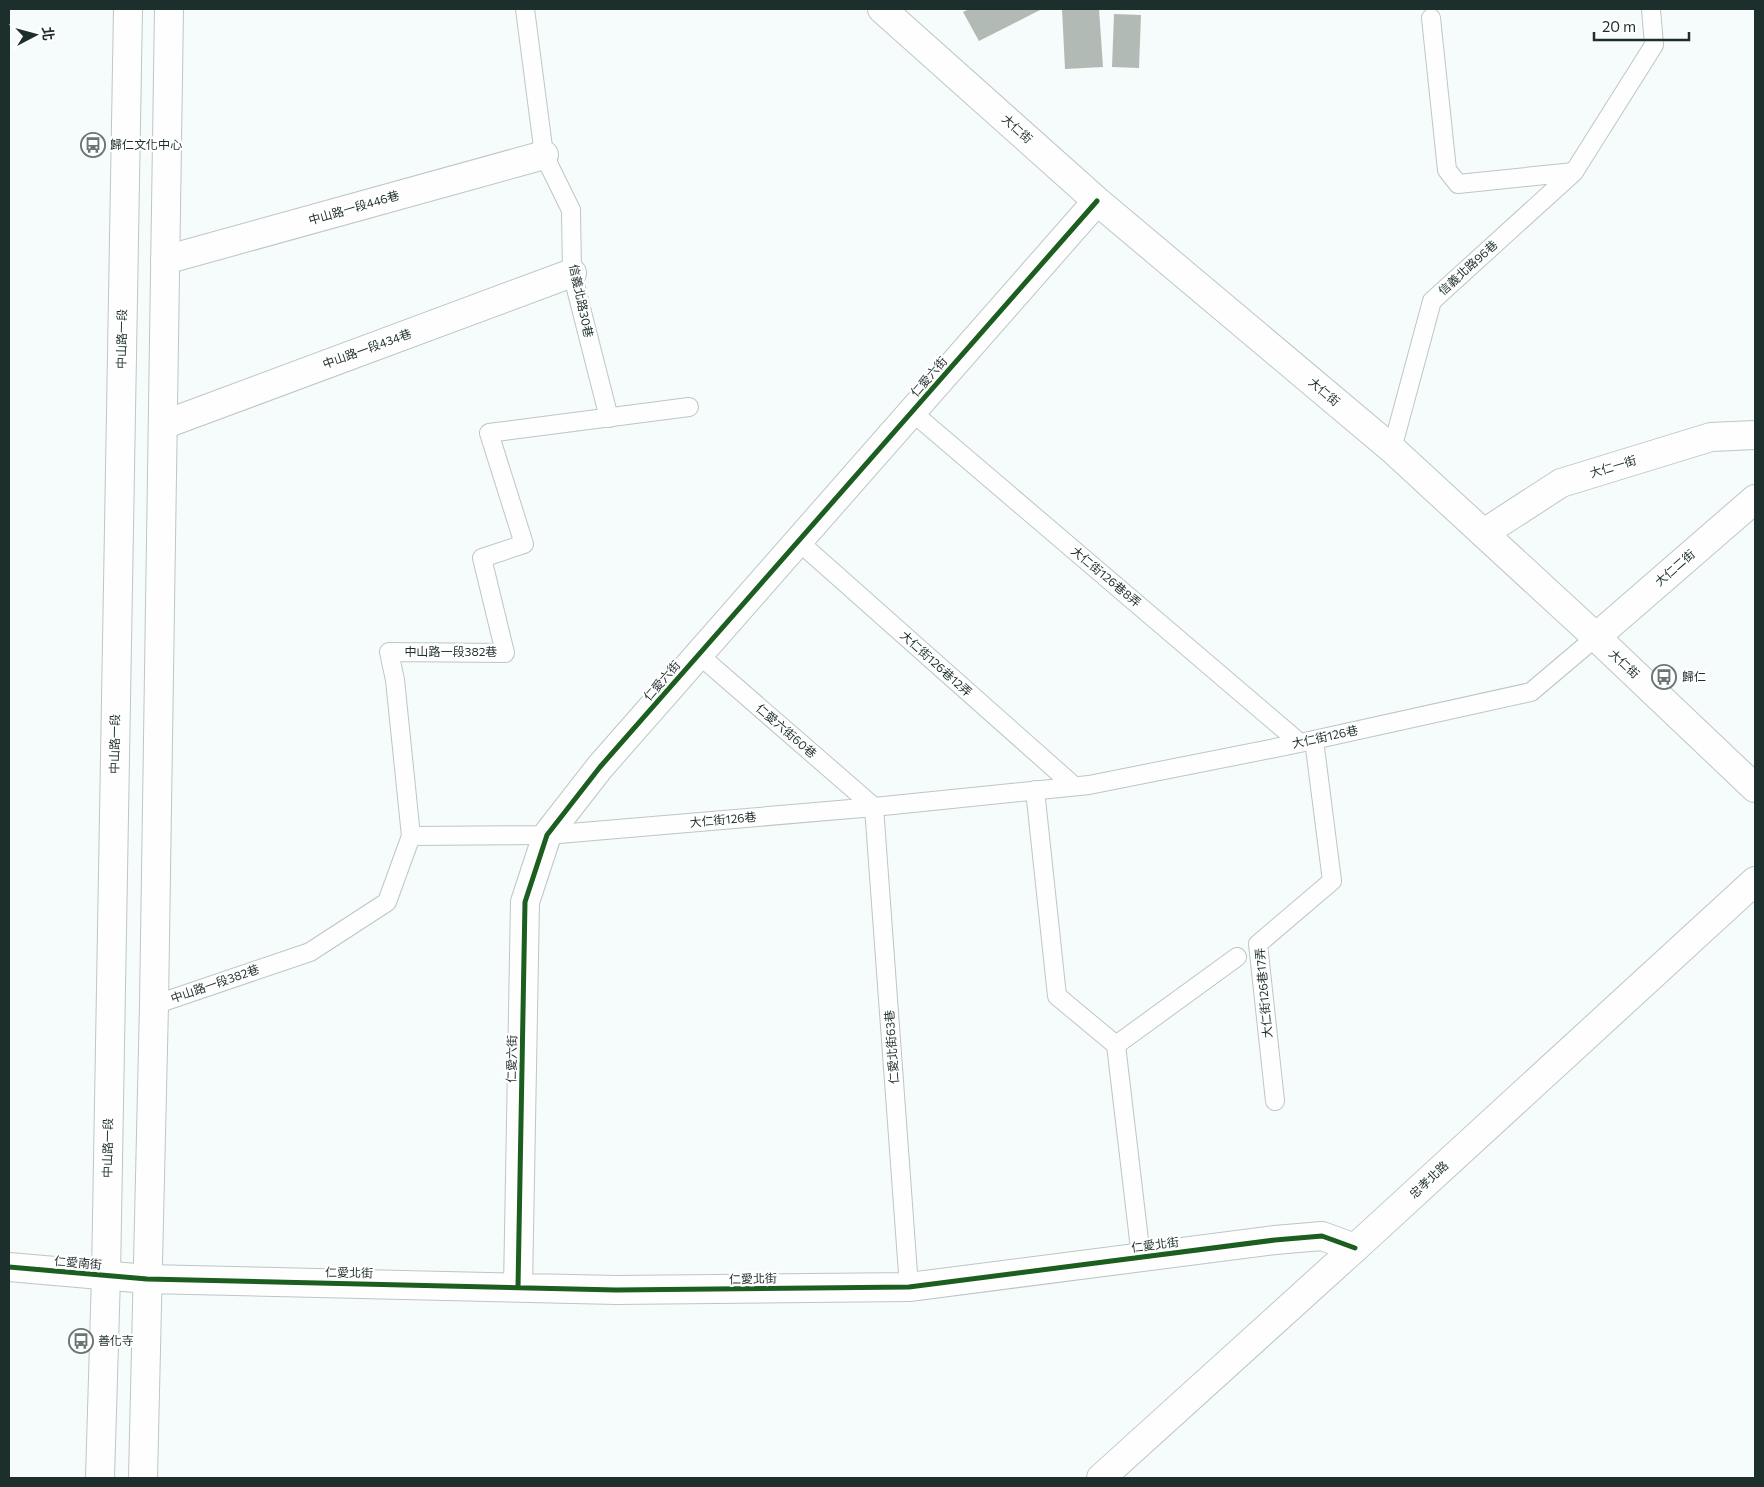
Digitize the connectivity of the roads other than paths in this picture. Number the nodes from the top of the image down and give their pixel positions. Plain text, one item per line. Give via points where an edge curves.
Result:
1 (128, 9) edge
2 (169, 9) edge
3 (526, 9) edge
4 (882, 9) edge
5 (1651, 9) edge
6 (1431, 18) dead end
7 (544, 155) junction
8 (1574, 172) junction
9 (1097, 201) junction
10 (165, 260) junction
11 (572, 273) junction
12 (689, 407) dead end
13 (912, 412) junction
14 (609, 418) junction
15 (163, 425) junction
16 (1755, 435) edge
17 (1392, 450) junction
18 (1754, 501) edge
19 (1484, 534) junction
20 (798, 541) junction
21 (1596, 637) junction
22 (698, 654) junction
23 (1307, 741) junction
24 (1074, 786) junction
25 (1755, 788) edge
26 (1035, 790) junction
27 (874, 807) junction
28 (547, 835) junction
29 (411, 836) junction
30 (1755, 881) edge
31 (1237, 957) dead end
32 (154, 1005) junction
33 (1116, 1046) junction
34 (1275, 1101) dead end
35 (1355, 1248) junction
36 (1141, 1256) junction
37 (9, 1267) edge
38 (106, 1276) junction
39 (146, 1279) junction
40 (518, 1287) junction
41 (909, 1287) junction
42 (100, 1478) edge
43 (143, 1478) edge
44 (1101, 1478) edge

1 - 38 street, 中山路一段
2 - 10 street
3 - 7 lane, 信義北路30巷
4 - 9 street, 大仁街
5 - 8 lane, 信義北路96巷 via 1654,45
6 - 8 lane via 1447,170 1458,184
7 - 10 street, 中山路一段446巷
7 - 11 lane, 信義北路30巷 via 571,210
8 - 17 lane, 信義北路96巷 via 1432,301
9 - 13 street, 仁愛六街
9 - 17 street, 大仁街
10 - 15 street
11 - 14 lane, 信義北路30巷
11 - 15 street, 中山路一段434巷
12 - 14 lane, 中山路一段382巷
13 - 20 street, 仁愛六街
13 - 23 lane, 大仁街126巷8弄
14 - 29 lane, 中山路一段382巷 via 489,433 524,544 482,558 506,653 390,652
15 - 32 street
16 - 19 street, 大仁一街 via 1710,437 1561,483
17 - 19 street, 大仁街
18 - 21 street, 大仁二街
19 - 21 street, 大仁街
20 - 22 street, 仁愛六街
20 - 24 lane, 大仁街126巷12弄
21 - 23 lane, 大仁街126巷 via 1531,692
21 - 25 street, 大仁街
22 - 27 lane, 仁愛六街60巷
22 - 28 street, 仁愛六街 via 600,767
23 - 24 lane, 大仁街126巷
23 - 34 lane, 大仁街126巷17弄 via 1332,881 1258,944
24 - 26 lane, 大仁街126巷
26 - 27 lane, 大仁街126巷
26 - 33 lane via 1058,996
27 - 28 lane, 大仁街126巷
27 - 41 lane, 仁愛北街63巷
28 - 29 lane, 大仁街126巷
28 - 40 street, 仁愛六街 via 525,902
29 - 32 lane, 中山路一段382巷 via 387,902 310,952
30 - 35 street, 忠孝北路
31 - 33 lane
32 - 39 street
33 - 36 lane
35 - 36 street, 仁愛北街 via 1322,1236
35 - 44 street, 忠孝北路
36 - 41 street, 仁愛北街
37 - 38 street, 仁愛南街
38 - 39 street, 仁愛南街
38 - 42 street, 中山路一段
39 - 40 street, 仁愛北街
39 - 43 street
40 - 41 street, 仁愛北街 via 616,1290

